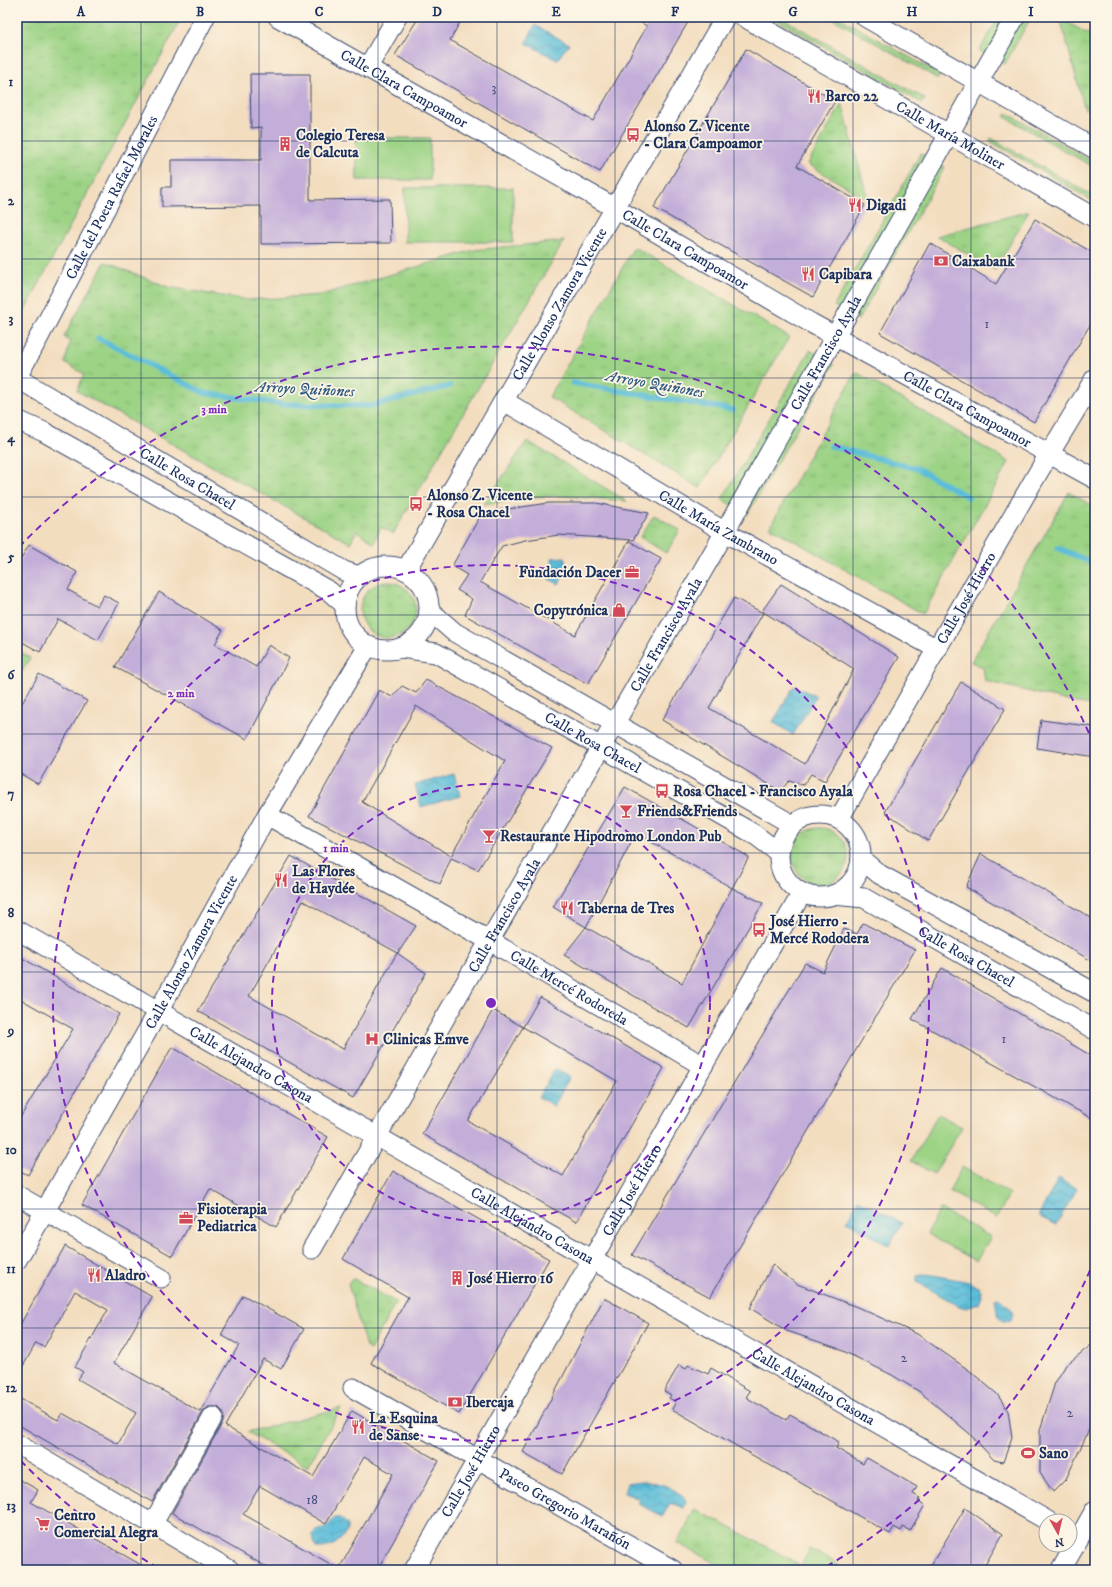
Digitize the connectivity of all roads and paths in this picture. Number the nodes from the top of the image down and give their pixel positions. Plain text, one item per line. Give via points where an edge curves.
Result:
1 (205, 17) edge
2 (278, 17) edge
3 (396, 17) edge
4 (725, 17) edge
5 (744, 17) edge
6 (866, 17) edge
7 (1015, 17) edge
8 (368, 67) junction
9 (977, 82) junction
10 (948, 134) junction
11 (1095, 149) edge
12 (615, 208) junction
13 (1095, 218) edge
14 (835, 336) junction
15 (17, 378) edge
16 (1095, 378) edge
17 (504, 401) junction
18 (17, 420) edge
19 (1050, 453) junction
20 (1095, 479) edge
21 (725, 532) junction
22 (406, 570) junction
23 (359, 576) junction
24 (344, 605) junction
25 (430, 611) junction
26 (368, 646) junction
27 (401, 648) junction
28 (936, 649) junction
29 (613, 723) junction
30 (600, 747) junction
31 (267, 815) junction
32 (839, 819) junction
33 (793, 825) junction
34 (779, 853) junction
35 (861, 859) junction
36 (802, 893) junction
37 (834, 895) junction
38 (17, 930) edge
39 (490, 941) junction
40 (1095, 993) edge
41 (158, 1012) junction
42 (1095, 1030) edge
43 (703, 1066) junction
44 (378, 1137) junction
45 (17, 1195) edge
46 (45, 1211) junction
47 (312, 1249) dead end
48 (17, 1260) edge
49 (592, 1260) junction
50 (161, 1278) dead end
51 (353, 1388) dead end
52 (213, 1417) dead end
53 (17, 1444) edge
54 (477, 1460) junction
55 (1095, 1510) edge
56 (1038, 1515) edge
57 (152, 1525) junction
58 (1078, 1531) edge
59 (1068, 1553) edge
60 (230, 1570) edge
61 (414, 1570) edge
62 (673, 1570) edge
63 (1061, 1570) edge

1 - 15 street, Calle del Poeta Rafael Morales
2 - 8 street, Calle Clara Campoamor
3 - 8 street
4 - 12 street, Calle Alonso Zamora Vicente
5 - 10 street, Calle María Moliner
6 - 9 street
7 - 9 street, Calle Francisco Ayala
8 - 12 street, Calle Clara Campoamor
9 - 10 street, Calle Francisco Ayala
9 - 11 street
10 - 13 street, Calle María Moliner
10 - 14 street, Calle Francisco Ayala
12 - 14 street, Calle Clara Campoamor
12 - 17 street, Calle Alonso Zamora Vicente
14 - 19 street, Calle Clara Campoamor
14 - 21 street, Calle Francisco Ayala
15 - 23 street, Calle Rosa Chacel via 344,571
16 - 19 street, Calle José Hierro
17 - 21 street, Calle María Zambrano
17 - 22 street, Calle Alonso Zamora Vicente
18 - 24 street, Calle Rosa Chacel via 51,435 329,591
19 - 20 street, Calle Clara Campoamor
19 - 28 street, Calle José Hierro
21 - 28 street, Calle María Zambrano
21 - 29 street, Calle Francisco Ayala
22 - 23 street via 390,566 374,568
22 - 25 street via 419,580 427,594
23 - 24 street via 349,589
24 - 26 street via 347,622 355,636
25 - 27 street via 425,627 415,640
25 - 29 street, Calle Rosa Chacel via 454,632
26 - 27 street via 384,650
26 - 31 street, Calle Alonso Zamora Vicente
27 - 30 street, Calle Rosa Chacel via 436,654
28 - 32 street, Calle José Hierro
29 - 30 street, Calle Francisco Ayala
29 - 33 street, Calle Rosa Chacel
30 - 34 street, Calle Rosa Chacel via 754,834
30 - 39 street, Calle Francisco Ayala
31 - 39 street, Calle Mercé Rodoreda
31 - 41 street, Calle Alonso Zamora Vicente
32 - 33 street via 823,815 807,817
32 - 35 street via 851,829 859,843
33 - 34 street via 783,838
34 - 36 street via 781,869 789,883
35 - 37 street via 857,874 847,887
35 - 40 street, Calle Rosa Chacel via 879,874
36 - 37 street via 817,897
36 - 43 street, Calle José Hierro
37 - 42 street, Calle Rosa Chacel via 864,898
38 - 41 street, Calle Alejandro Casona
39 - 43 street, Calle Mercé Rodoreda
39 - 44 street, Calle Francisco Ayala
41 - 44 street, Calle Alejandro Casona
41 - 46 street, Calle Alonso Zamora Vicente
43 - 49 street, Calle José Hierro
44 - 47 street, Calle Francisco Ayala
44 - 49 street, Calle Alejandro Casona
45 - 46 street
46 - 48 street, Calle Alonso Zamora Vicente
46 - 50 street
49 - 54 street, Calle José Hierro
49 - 56 street, Calle Alejandro Casona
51 - 54 street, Paseo Gregorio Marañón
52 - 57 street
53 - 57 street
54 - 61 street, Calle José Hierro
54 - 62 street, Paseo Gregorio Marañón
55 - 58 street
57 - 60 street
59 - 63 street

